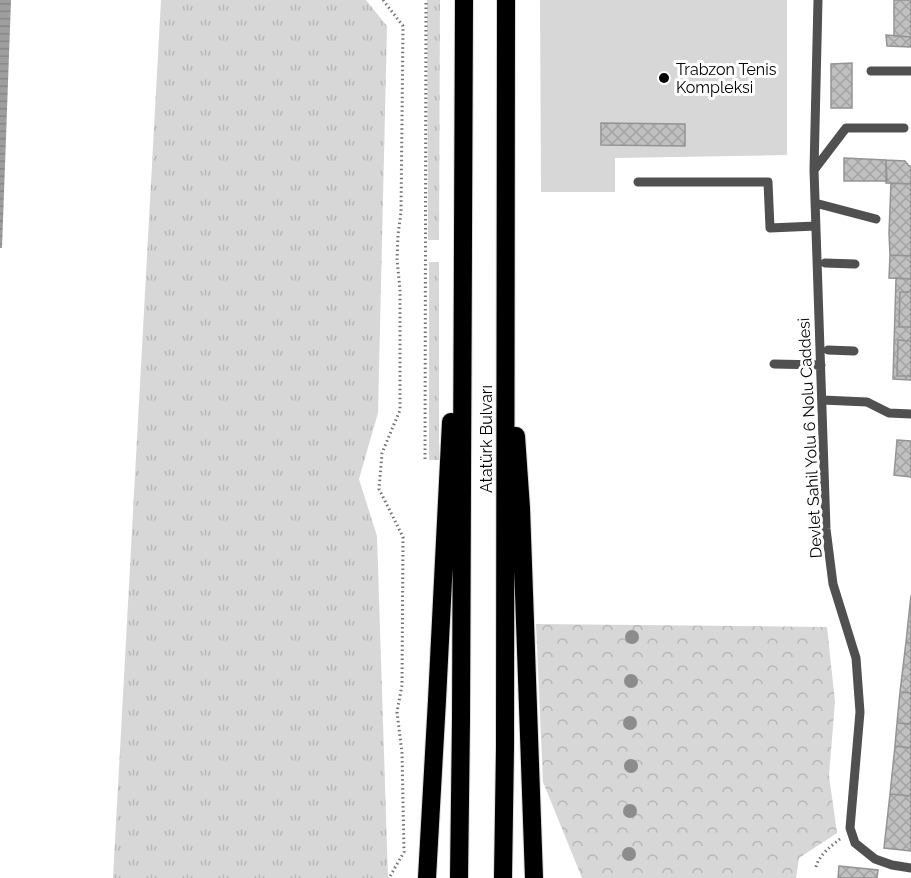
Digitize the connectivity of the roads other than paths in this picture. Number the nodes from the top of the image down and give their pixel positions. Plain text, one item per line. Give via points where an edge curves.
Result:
1 (464, 0) edge
2 (506, 0) edge
3 (818, 0) edge
4 (871, 71) dead end
5 (911, 71) edge
6 (904, 128) dead end
7 (813, 170) junction
8 (638, 182) dead end
9 (815, 203) junction
10 (876, 219) dead end
11 (816, 226) junction
12 (506, 252) junction
13 (463, 253) junction
14 (825, 262) dead end
15 (855, 264) dead end
16 (828, 350) dead end
17 (854, 351) dead end
18 (774, 364) dead end
19 (821, 365) junction
20 (822, 400) junction
21 (911, 414) edge
22 (911, 868) edge
23 (427, 878) edge
24 (459, 878) edge
25 (503, 878) edge
26 (534, 878) edge

1 - 13 highway, Atatürk Bulvarı
2 - 12 highway, Atatürk Bulvarı
3 - 7 lane, Devlet Sahil Yolu 6 Nolu Caddesi
4 - 5 lane
6 - 7 lane via 846,128
7 - 9 lane, Devlet Sahil Yolu 6 Nolu Caddesi
8 - 11 lane via 768,182 770,228
9 - 10 lane
9 - 11 lane, Devlet Sahil Yolu 6 Nolu Caddesi
11 - 19 lane, Devlet Sahil Yolu 6 Nolu Caddesi
12 - 25 highway, Atatürk Bulvarı
12 - 26 highway via 521,508
13 - 23 highway
13 - 24 highway, Atatürk Bulvarı
14 - 15 lane
16 - 17 lane
18 - 19 lane
19 - 20 lane, Devlet Sahil Yolu 6 Nolu Caddesi
20 - 21 lane via 867,402 889,413
20 - 22 lane, Devlet Sahil Yolu 6 Nolu Caddesi via 827,540 833,584 856,658 860,712 850,828 855,843 875,859

